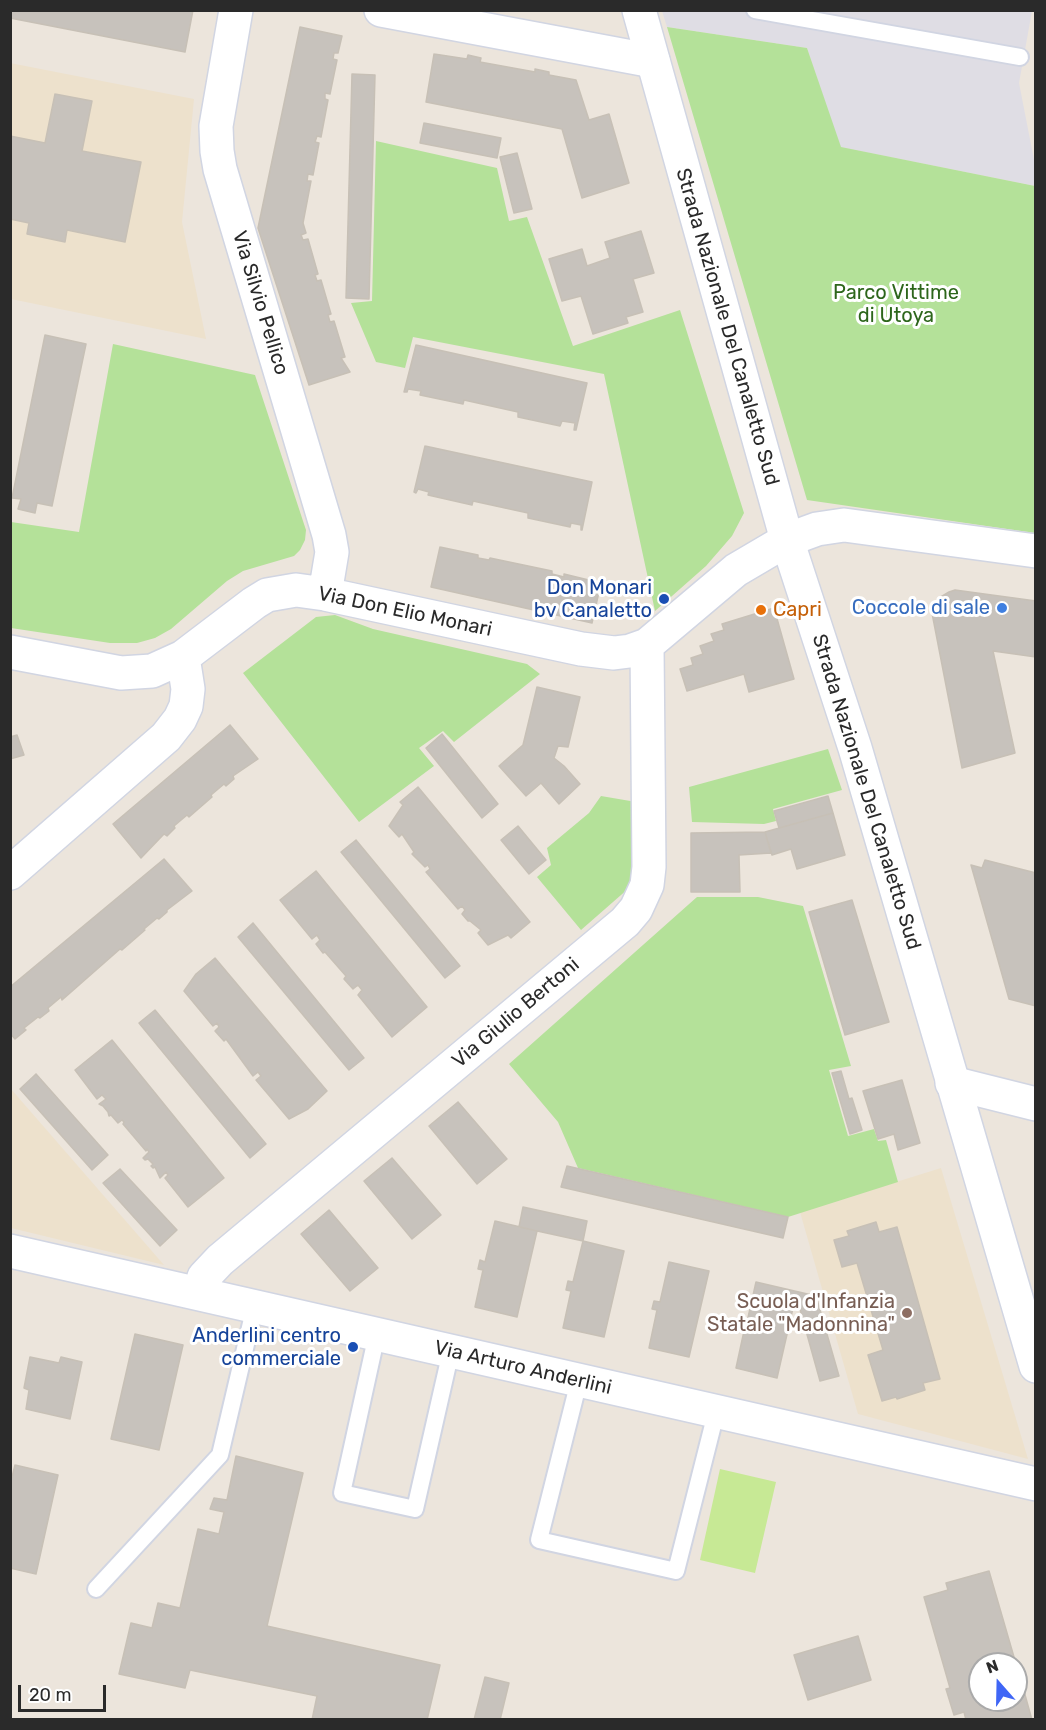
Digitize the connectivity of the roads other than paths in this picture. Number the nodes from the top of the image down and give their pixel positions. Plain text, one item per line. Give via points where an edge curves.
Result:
1 (236, 10) edge
2 (381, 10) edge
3 (639, 10) edge
4 (755, 10) edge
5 (1020, 57) dead end
6 (653, 61) junction
7 (787, 540) junction
8 (1035, 551) edge
9 (325, 594) junction
10 (647, 645) junction
11 (10, 652) edge
12 (183, 657) junction
13 (10, 873) edge
14 (952, 1083) junction
15 (1035, 1104) edge
16 (10, 1251) edge
17 (199, 1293) junction
18 (255, 1306) junction
19 (376, 1334) junction
20 (451, 1351) junction
21 (1035, 1366) edge
22 (579, 1381) junction
23 (716, 1413) junction
24 (1035, 1484) edge
25 (96, 1589) dead end

1 - 9 street, Via Silvio Pellico via 216,126 217,152 329,535 332,552
2 - 6 street
3 - 6 street, Strada Nazionale Del Canaletto Sud
4 - 5 lane
6 - 7 street, Strada Nazionale Del Canaletto Sud
7 - 8 street, Via Don Elio Monari via 817,529 844,525
7 - 10 street, Via Don Elio Monari via 736,570
7 - 14 street, Strada Nazionale Del Canaletto Sud via 855,748
9 - 10 street, Via Don Elio Monari via 600,652 630,651
9 - 12 street, Via Don Elio Monari via 296,590 267,596
10 - 17 street, Via Giulio Bertoni via 649,867 647,885 636,909 220,1260 204,1277
11 - 12 street, Via Don Elio Monari via 121,673 152,671
12 - 13 street via 188,689 186,706 173,728
14 - 15 street
14 - 21 street, Strada Nazionale Del Canaletto Sud
16 - 17 street, Via Arturo Anderlini
17 - 18 street, Via Arturo Anderlini
18 - 19 street, Via Arturo Anderlini
18 - 25 lane via 220,1455
19 - 20 street, Via Arturo Anderlini
19 - 20 lane via 342,1493 415,1509
20 - 22 street, Via Arturo Anderlini
22 - 23 street, Via Arturo Anderlini
22 - 23 lane via 539,1540 676,1571
23 - 24 street, Via Arturo Anderlini

